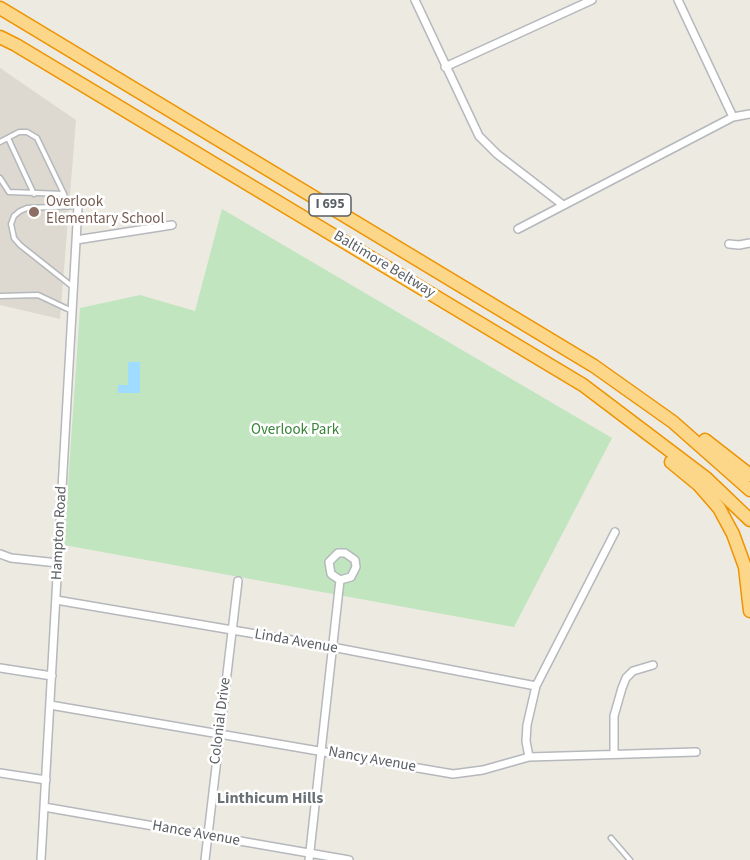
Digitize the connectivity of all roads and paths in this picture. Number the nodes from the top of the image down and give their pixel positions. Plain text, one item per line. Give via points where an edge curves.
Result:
1 (415, 0) edge
2 (592, 0) edge
3 (678, 0) edge
4 (0, 6) edge
5 (0, 37) edge
6 (445, 67) junction
7 (750, 114) edge
8 (733, 117) junction
9 (8, 138) junction
10 (0, 142) edge
11 (0, 178) edge
12 (34, 194) junction
13 (64, 194) junction
14 (563, 205) junction
15 (66, 206) junction
16 (78, 206) joint
17 (172, 225) dead end
18 (518, 229) dead end
19 (76, 240) junction
20 (750, 243) edge
21 (729, 244) dead end
22 (74, 287) junction
23 (0, 296) edge
24 (72, 311) junction
25 (627, 388) junction
26 (633, 423) junction
27 (750, 475) edge
28 (750, 490) edge
29 (750, 520) edge
30 (615, 532) dead end
31 (0, 554) edge
32 (58, 563) junction
33 (340, 580) junction
34 (238, 581) dead end
35 (56, 600) junction
36 (750, 611) edge
37 (232, 631) junction
38 (332, 647) junction
39 (653, 665) dead end
40 (0, 668) edge
41 (52, 676) junction
42 (536, 686) junction
43 (50, 705) junction
44 (220, 733) junction
45 (321, 751) junction
46 (696, 752) dead end
47 (614, 754) junction
48 (529, 757) junction
49 (0, 773) edge
50 (46, 780) junction
51 (44, 807) junction
52 (208, 836) junction
53 (611, 838) dead end
54 (309, 857) edge
55 (41, 860) edge
56 (205, 860) edge
57 (349, 860) edge
58 (630, 860) edge

1 - 6 street
2 - 6 street
3 - 8 street
4 - 25 highway, Baltimore Beltway / I 695
5 - 26 highway, Baltimore Beltway / I 695 via 536,356
6 - 14 street via 478,136
7 - 8 street
8 - 14 street
9 - 10 lane
9 - 12 lane
9 - 13 lane via 27,132 37,138
11 - 12 lane via 9,192
12 - 13 lane
13 - 15 lane
14 - 18 street
15 - 16 lane
15 - 22 lane via 20,211 14,216 11,231 20,245
16 - 19 street, Hampton Road
17 - 19 street
19 - 22 street, Hampton Road
20 - 21 street
22 - 24 street, Hampton Road
23 - 24 lane via 38,295
24 - 32 street, Hampton Road
25 - 27 highway
25 - 28 highway, Baltimore Beltway / I 695 via 673,422
26 - 29 highway, Baltimore Beltway / I 695 via 706,478
26 - 36 highway via 638,434 699,484 718,508 745,567
30 - 42 street
31 - 32 street
32 - 35 street, Hampton Road
33 - 33 street via 351,577 356,567 351,555 345,553 338,553 329,562 331,574
33 - 38 street
34 - 37 street, Colonial Drive
35 - 37 street, Linda Avenue
35 - 41 street, Hampton Road
37 - 38 street, Linda Avenue
37 - 44 street, Colonial Drive
38 - 42 street, Linda Avenue
38 - 45 street
39 - 47 street via 633,671 626,678 614,716
40 - 41 street
41 - 43 street, Hampton Road
42 - 48 street via 527,725
43 - 44 street, Nancy Avenue
43 - 50 street, Hampton Road
44 - 45 street, Nancy Avenue
44 - 52 street, Colonial Drive
45 - 48 street, Nancy Avenue via 453,774
45 - 54 street
46 - 47 street, Nancy Avenue
47 - 48 street, Nancy Avenue
49 - 50 street
50 - 51 street, Hampton Road
51 - 52 street, Hance Avenue
51 - 55 street, Hampton Road
52 - 54 street, Hance Avenue
52 - 56 street, Colonial Drive
53 - 58 lane
54 - 57 street, Hance Avenue

